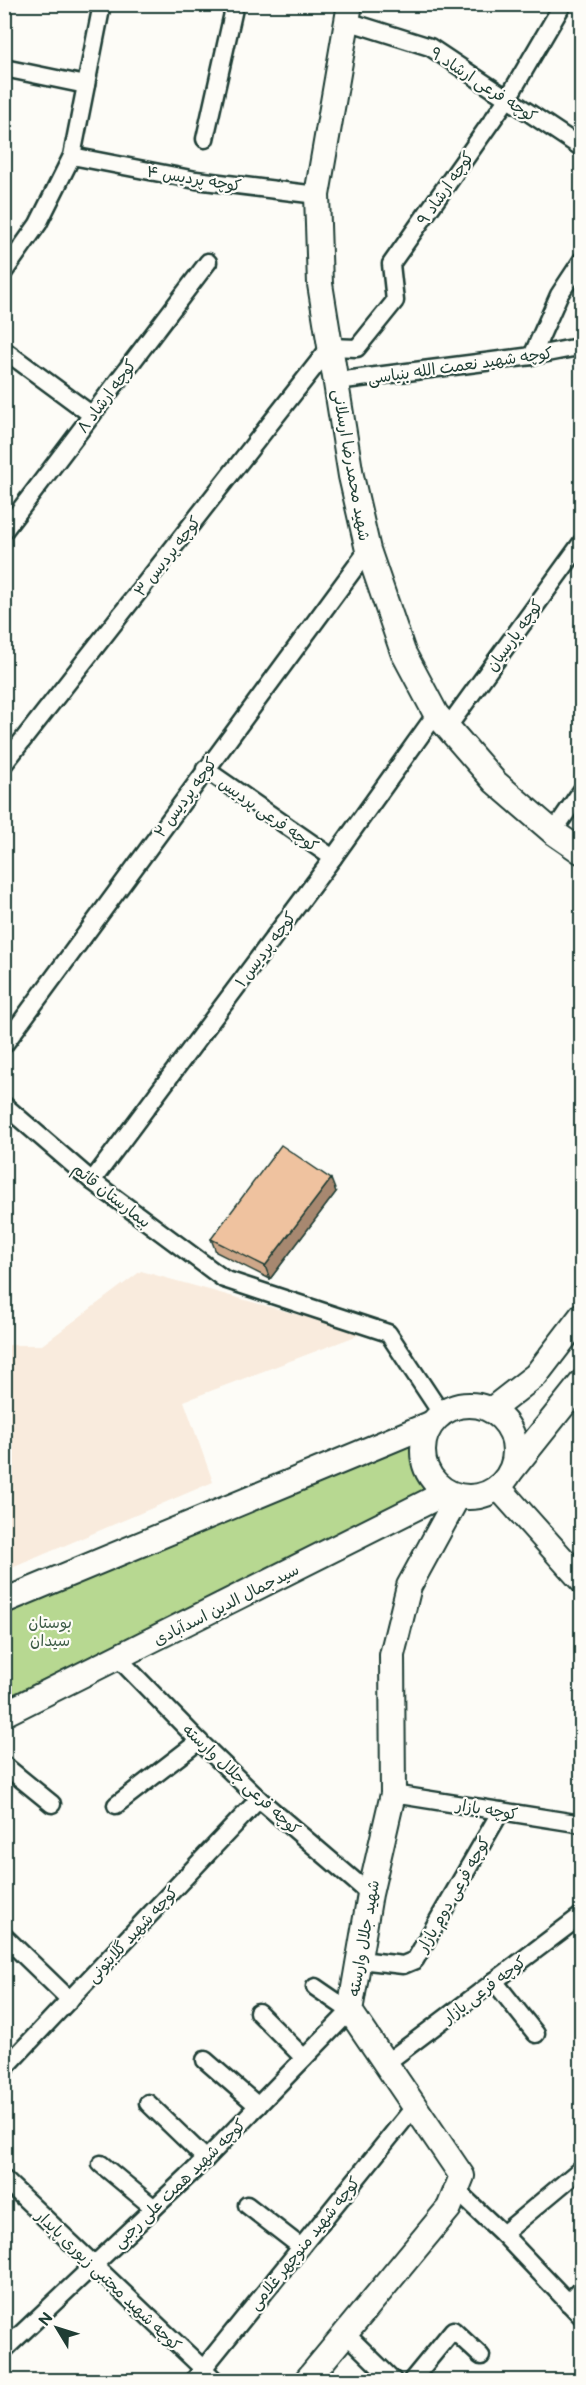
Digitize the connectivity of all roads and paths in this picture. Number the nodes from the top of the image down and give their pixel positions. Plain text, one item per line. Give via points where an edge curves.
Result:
1 (102, 4) edge
2 (235, 4) edge
3 (564, 4) edge
4 (349, 13) edge
5 (4, 68) edge
6 (86, 85) junction
7 (508, 98) junction
8 (205, 139) dead end
9 (582, 148) edge
10 (72, 156) junction
11 (316, 195) junction
12 (582, 260) edge
13 (208, 262) dead end
14 (4, 272) edge
15 (330, 347) junction
16 (4, 350) edge
17 (582, 350) edge
18 (532, 356) junction
19 (338, 381) junction
20 (92, 416) junction
21 (4, 531) edge
22 (582, 542) edge
23 (368, 550) junction
24 (442, 721) junction
25 (4, 764) edge
26 (205, 769) junction
27 (582, 790) edge
28 (553, 832) junction
29 (582, 852) edge
30 (333, 858) junction
31 (4, 1045) edge
32 (4, 1105) edge
33 (92, 1181) junction
34 (582, 1315) edge
35 (582, 1382) edge
36 (491, 1410) junction
37 (436, 1419) junction
38 (504, 1480) junction
39 (452, 1494) junction
40 (582, 1581) edge
41 (5, 1601) edge
42 (119, 1659) junction
43 (4, 1714) edge
44 (199, 1741) junction
45 (4, 1765) edge
46 (393, 1794) junction
47 (259, 1799) junction
48 (52, 1804) dead end
49 (116, 1805) dead end
50 (501, 1811) junction
51 (582, 1824) edge
52 (370, 1894) junction
53 (582, 1915) edge
54 (4, 1936) edge
55 (360, 1960) junction
56 (494, 1981) junction
57 (315, 1987) dead end
58 (70, 2000) junction
59 (350, 2011) junction
60 (258, 2012) dead end
61 (536, 2034) dead end
62 (304, 2058) junction
63 (205, 2060) dead end
64 (386, 2063) junction
65 (4, 2069) edge
66 (148, 2103) dead end
67 (258, 2106) junction
68 (415, 2106) junction
69 (206, 2159) junction
70 (101, 2164) dead end
71 (582, 2168) edge
72 (4, 2178) edge
73 (456, 2190) junction
74 (247, 2205) dead end
75 (154, 2208) junction
76 (503, 2234) junction
77 (301, 2247) junction
78 (94, 2266) junction
79 (582, 2288) edge
80 (568, 2303) junction
81 (582, 2317) edge
82 (345, 2333) junction
83 (4, 2350) edge
84 (481, 2356) dead end
85 (204, 2377) edge
86 (307, 2380) edge
87 (393, 2380) edge
88 (412, 2380) edge

1 - 6 street
2 - 8 street
3 - 7 street, کوچه ارشاد ۹
4 - 7 street, کوچه فرعی ارشاد ۹ via 430,47
4 - 11 street, شهید محمدرضا ارسلانی
5 - 6 street
6 - 10 street
7 - 9 street, کوچه فرعی ارشاد ۹
7 - 15 street, کوچه ارشاد ۹ via 391,264 395,301 357,348
10 - 11 street, کوچه پردیس ۴ via 196,180
10 - 14 street via 38,224
11 - 15 street, شهید محمدرضا ارسلانی via 320,284
12 - 18 street via 559,295
13 - 20 street, کوچه ارشاد ۸
15 - 19 street, شهید محمدرضا ارسلانی
15 - 25 street, کوچه پردیس ۳
16 - 20 street
17 - 18 street, کوچه شهید نعمت الله بنیاسی via 573,348
18 - 19 street, کوچه شهید نعمت الله بنیاسی
19 - 23 street, شهید محمدرضا ارسلانی via 351,476
20 - 21 street, کوچه ارشاد ۸
22 - 24 street, کوچه پارسیان
23 - 24 street, شهید محمدرضا ارسلانی via 403,652
23 - 26 street, کوچه پردیس ۲
24 - 28 street, شهید محمدرضا ارسلانی via 495,782
24 - 30 street, کوچه پردیس ۱
26 - 30 street, کوچه فرعی پردیس
26 - 31 street, کوچه پردیس ۲
27 - 28 street
28 - 29 street, شهید محمدرضا ارسلانی
30 - 33 street, کوچه پردیس ۱
32 - 33 street, بیمارستان قائم
33 - 37 street, بیمارستان قائم via 224,1279 388,1333
34 - 36 street via 536,1375
35 - 38 street
36 - 37 street via 466,1404
36 - 38 street via 503,1418 513,1437 515,1459
37 - 39 street via 424,1438 422,1454 435,1483
37 - 41 street
38 - 39 street via 482,1495
38 - 40 street
39 - 42 street, سیدجمال الدین اسدآبادی
39 - 46 street, شهید جلال وارسته via 410,1586 392,1655
42 - 43 street, سیدجمال الدین اسدآبادی
42 - 44 street, کوچه فرعی جلال وارسته
44 - 47 street, کوچه فرعی جلال وارسته
44 - 49 street
45 - 48 street
46 - 50 street, کوچه بازار
46 - 52 street, شهید جلال وارسته
47 - 52 street, کوچه فرعی جلال وارسته
47 - 58 street, کوچه شهید گلابتونی
50 - 51 street, کوچه بازار
50 - 55 street, کوچه فرعی دوم بازار via 415,1960 404,1965
52 - 55 street, شهید جلال وارسته
53 - 56 street, کوچه فرعی بازار
54 - 58 street
55 - 59 street, شهید جلال وارسته
56 - 61 street
56 - 64 street, کوچه فرعی بازار
57 - 59 street
58 - 65 street, کوچه شهید گلابتونی
59 - 62 street, کوچه شهید همت علی رجبی
59 - 64 street, شهید جلال وارسته
60 - 62 street
62 - 67 street, کوچه شهید همت علی رجبی
63 - 67 street
64 - 68 street, شهید جلال وارسته
66 - 69 street
67 - 69 street, کوچه شهید همت علی رجبی
68 - 73 street, شهید جلال وارسته via 462,2176
68 - 77 street, کوچه شهید منوچهر غلامی
69 - 75 street, کوچه شهید همت علی رجبی
70 - 75 street
71 - 76 street
72 - 78 street, کوچه شهید مجتبی زیوری پایدار
73 - 76 street
73 - 82 street via 449,2208
74 - 77 street
75 - 78 street, کوچه شهید همت علی رجبی
76 - 80 street
77 - 85 street, کوچه شهید منوچهر غلامی
78 - 83 street, کوچه شهید همت علی رجبی
78 - 85 street, کوچه شهید مجتبی زیوری پایدار
79 - 80 street
80 - 81 street
82 - 86 street
82 - 87 street
84 - 88 street via 453,2331

